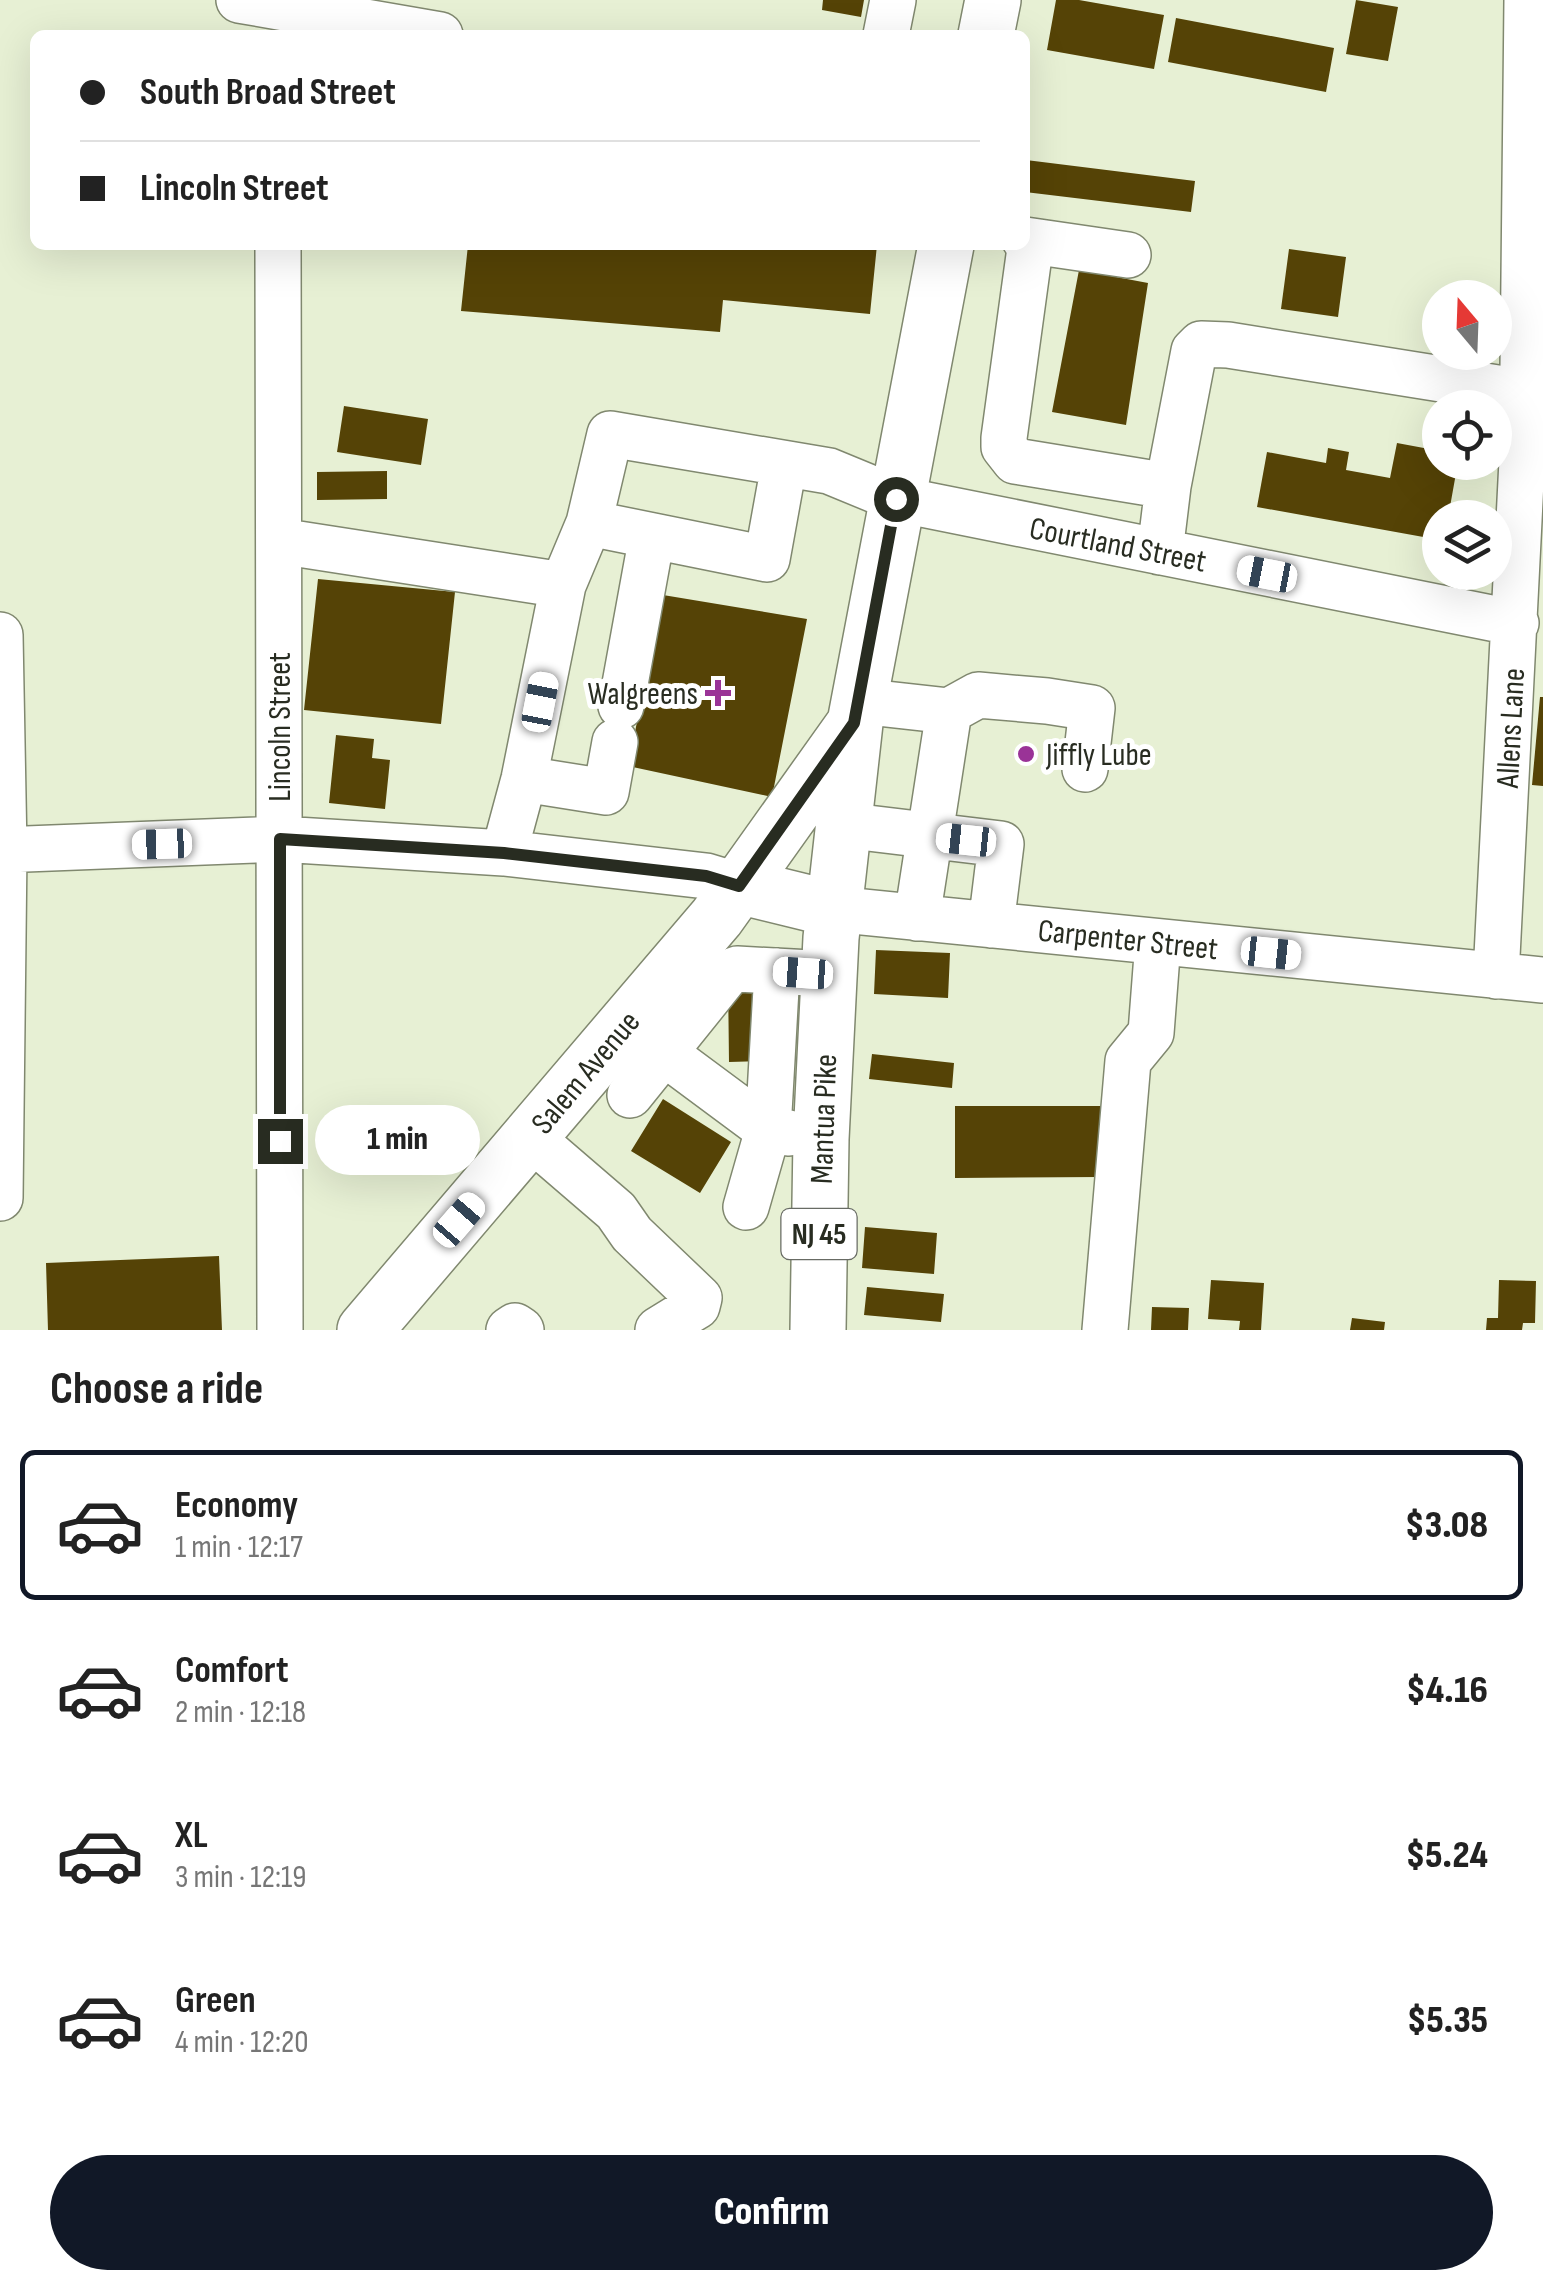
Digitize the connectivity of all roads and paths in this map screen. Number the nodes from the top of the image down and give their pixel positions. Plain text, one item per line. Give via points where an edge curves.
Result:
1 (893, 0) edge
2 (993, 0) edge
3 (1527, 0) edge
4 (265, 13) edge
5 (400, 30) edge
6 (887, 30) edge
7 (987, 30) edge
8 (1030, 240) edge
9 (278, 250) edge
10 (945, 250) edge
11 (1027, 250) edge
12 (1128, 256) dead end
13 (1522, 392) junction
14 (784, 465) junction
15 (1168, 486) junction
16 (896, 499) junction
17 (589, 523) junction
18 (652, 536) junction
19 (279, 540) junction
20 (1160, 552) junction
21 (563, 585) junction
22 (1525, 603) edge
23 (0, 635) edge
24 (948, 710) junction
25 (857, 712) junction
26 (1085, 769) dead end
27 (524, 779) junction
28 (843, 826) junction
29 (929, 836) junction
30 (280, 839) junction
31 (2, 850) edge
32 (504, 853) junction
33 (739, 886) junction
34 (833, 909) junction
35 (917, 918) junction
36 (990, 925) junction
37 (1158, 942) junction
38 (803, 973) junction
39 (1496, 976) junction
40 (1543, 980) edge
41 (693, 981) junction
42 (645, 1039) junction
43 (630, 1095) dead end
44 (768, 1130) junction
45 (530, 1137) junction
46 (821, 1139) junction
47 (0, 1198) edge
48 (746, 1207) dead end
49 (280, 1330) edge
50 (365, 1330) edge
51 (509, 1330) edge
52 (522, 1330) edge
53 (658, 1330) edge
54 (818, 1330) edge
55 (1105, 1330) edge

1 - 6 street
2 - 7 main road
3 - 13 street, Allens Lane
4 - 5 street
8 - 12 street
9 - 19 street, Lincoln Street
10 - 16 main road, NJ 45
11 - 15 street via 1004,438 1008,455
13 - 15 street via 1201,344 1194,352
13 - 22 street, Allens Lane
14 - 16 street, Courtland Street via 830,471
14 - 17 street, Courtland Street via 610,434
14 - 18 street via 766,559
15 - 20 street
16 - 20 street, Courtland Street
16 - 25 main road, NJ 45
17 - 18 street
17 - 21 street
18 - 27 street via 606,792
19 - 21 street
19 - 30 street, Lincoln Street
20 - 22 street, Courtland Street
21 - 27 street
22 - 39 street, Allens Lane
23 - 31 street
24 - 25 street
24 - 26 street via 978,695 1092,708
24 - 29 street
25 - 28 main road, NJ 45
25 - 33 main road, Salem Avenue
27 - 32 street
28 - 29 street
28 - 34 main road, NJ 45
29 - 35 street
29 - 36 street via 1002,844
30 - 31 street
30 - 32 street
30 - 49 street, Lincoln Street
31 - 47 street
32 - 33 street via 706,876
33 - 34 main road
33 - 41 main road, Salem Avenue
34 - 35 street, Carpenter Street
34 - 38 main road, Mantua Pike / NJ 45
35 - 36 street, Carpenter Street
36 - 37 street, Carpenter Street
37 - 39 street, Carpenter Street
37 - 55 street via 1151,1034 1128,1061
38 - 41 street via 737,969
38 - 44 street
38 - 46 main road, Mantua Pike / NJ 45
39 - 40 street, Carpenter Street
41 - 42 main road, Salem Avenue
42 - 43 street
42 - 44 street
42 - 45 main road, Salem Avenue
44 - 46 street
44 - 48 street
45 - 50 main road, Salem Avenue
45 - 53 street via 616,1211 699,1298 697,1306
46 - 54 main road, Mantua Pike / NJ 45
51 - 52 street

